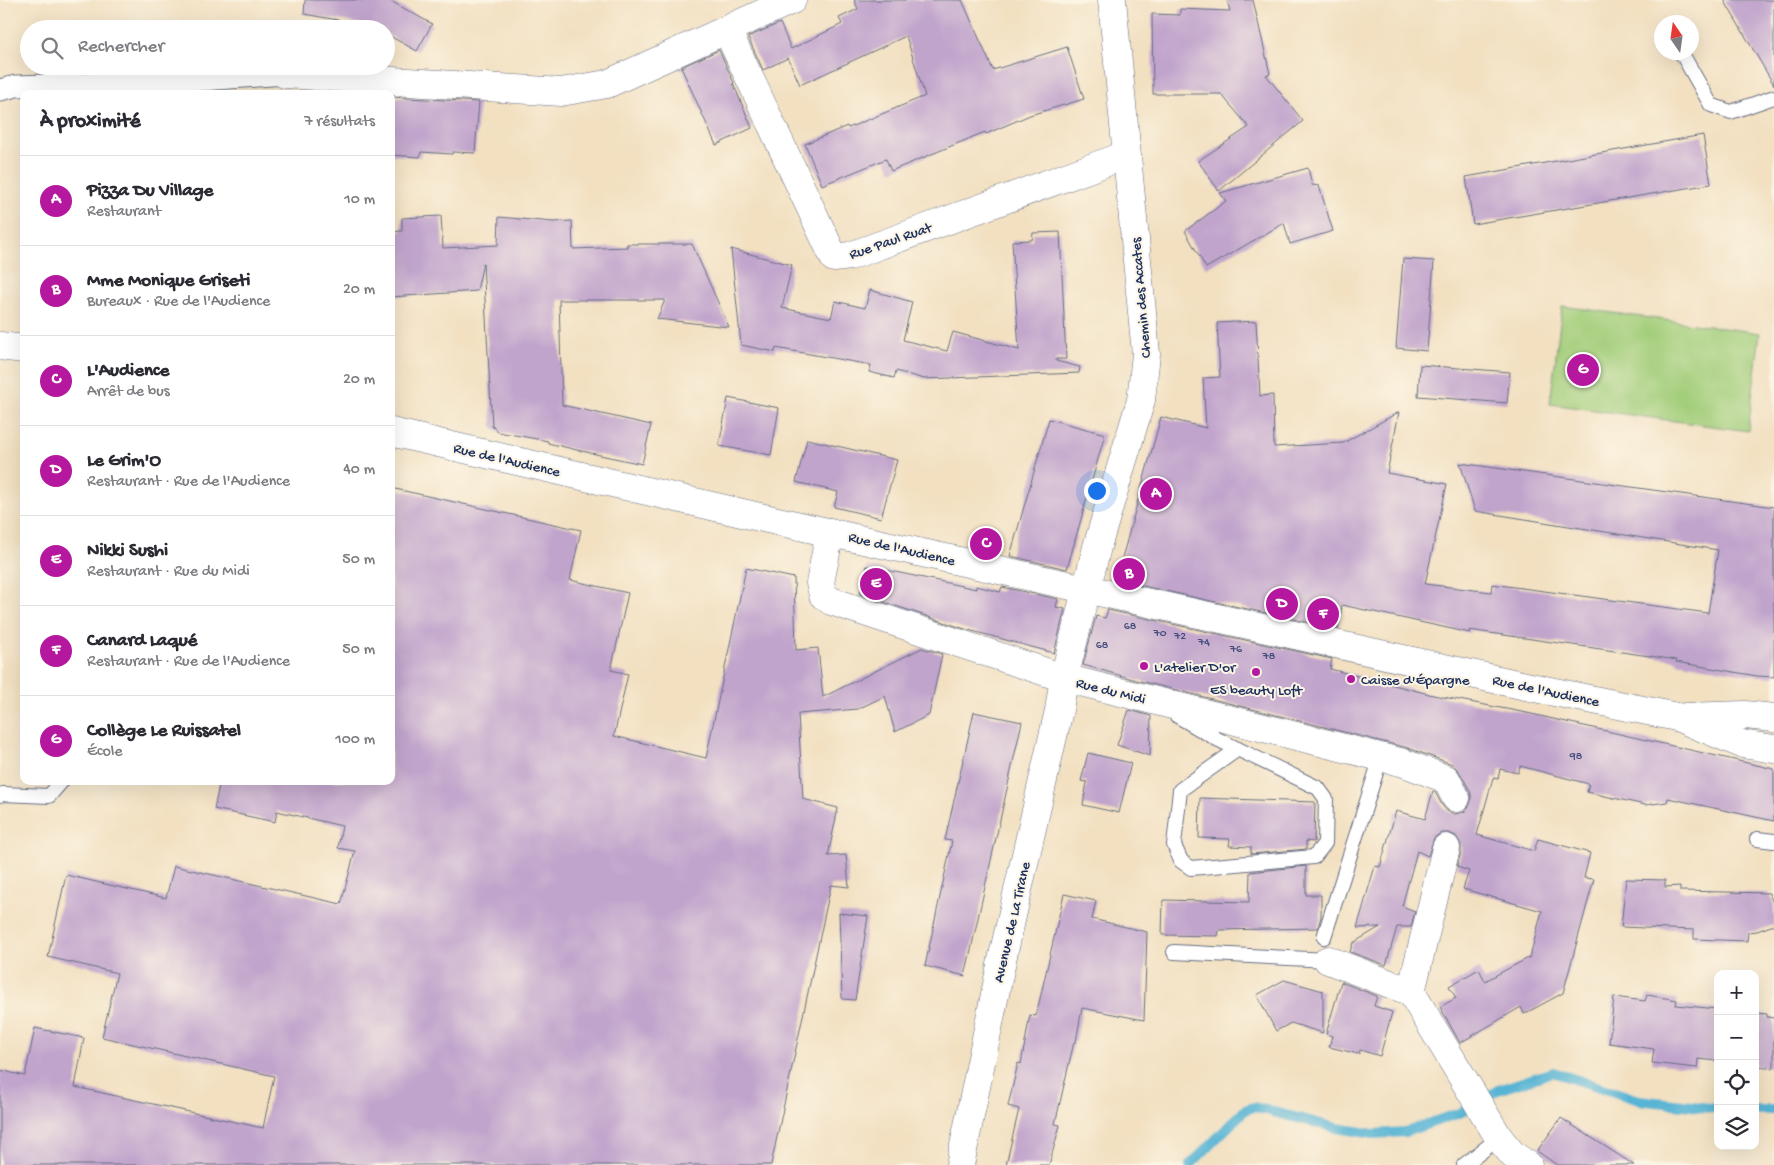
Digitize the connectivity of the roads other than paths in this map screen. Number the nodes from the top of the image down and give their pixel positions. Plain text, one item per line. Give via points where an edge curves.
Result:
1 (792, 0) edge
2 (1112, 0) edge
3 (727, 30) junction
4 (1686, 60) edge
5 (271, 75) edge
6 (300, 75) edge
7 (0, 90) edge
8 (1774, 97) edge
9 (1126, 155) junction
10 (0, 346) edge
11 (20, 348) edge
12 (395, 433) edge
13 (830, 532) junction
14 (1086, 589) junction
15 (1064, 678) junction
16 (1152, 700) junction
17 (1677, 717) junction
18 (1774, 718) edge
19 (1774, 749) edge
20 (1238, 750) junction
21 (1381, 757) junction
22 (58, 785) edge
23 (0, 795) edge
24 (1456, 798) dead end
25 (1757, 839) dead end
26 (1774, 841) edge
27 (1446, 848) dead end
28 (1326, 948) junction
29 (1174, 952) dead end
30 (1411, 992) junction
31 (1499, 1138) junction
32 (960, 1165) edge
33 (1464, 1165) edge
34 (1528, 1165) edge

1 - 3 street
2 - 9 street, Chemin des Accates
3 - 6 street via 606,84 561,92
3 - 9 street, Rue Paul Ruat via 834,258 850,256
4 - 8 lane via 1711,105 1731,112
5 - 7 street via 16,86
9 - 14 street, Chemin des Accates via 1146,354 1141,400
10 - 11 street
12 - 13 street, Rue de l'Audience
13 - 14 street, Rue de l'Audience
13 - 15 street, Rue du Midi via 820,583 823,595 831,601
14 - 15 street, Chemin des Accates
14 - 17 street, Rue de l'Audience
15 - 16 street, Rue du Midi
15 - 32 street, Avenue de La Tirane
16 - 20 lane
16 - 21 street, Rue du Midi
17 - 18 street, Rue de l'Audience via 1745,715
17 - 19 street, Rue de l'Audience via 1742,744
20 - 20 lane via 1318,788 1326,799 1325,843 1314,857 1191,868 1181,861 1174,845 1180,790
21 - 24 street, Rue du Midi via 1446,779
21 - 28 lane
22 - 23 lane via 48,796
25 - 26 lane
27 - 30 street
28 - 29 lane
28 - 30 street
30 - 31 street
31 - 33 lane
31 - 34 street via 1512,1155

